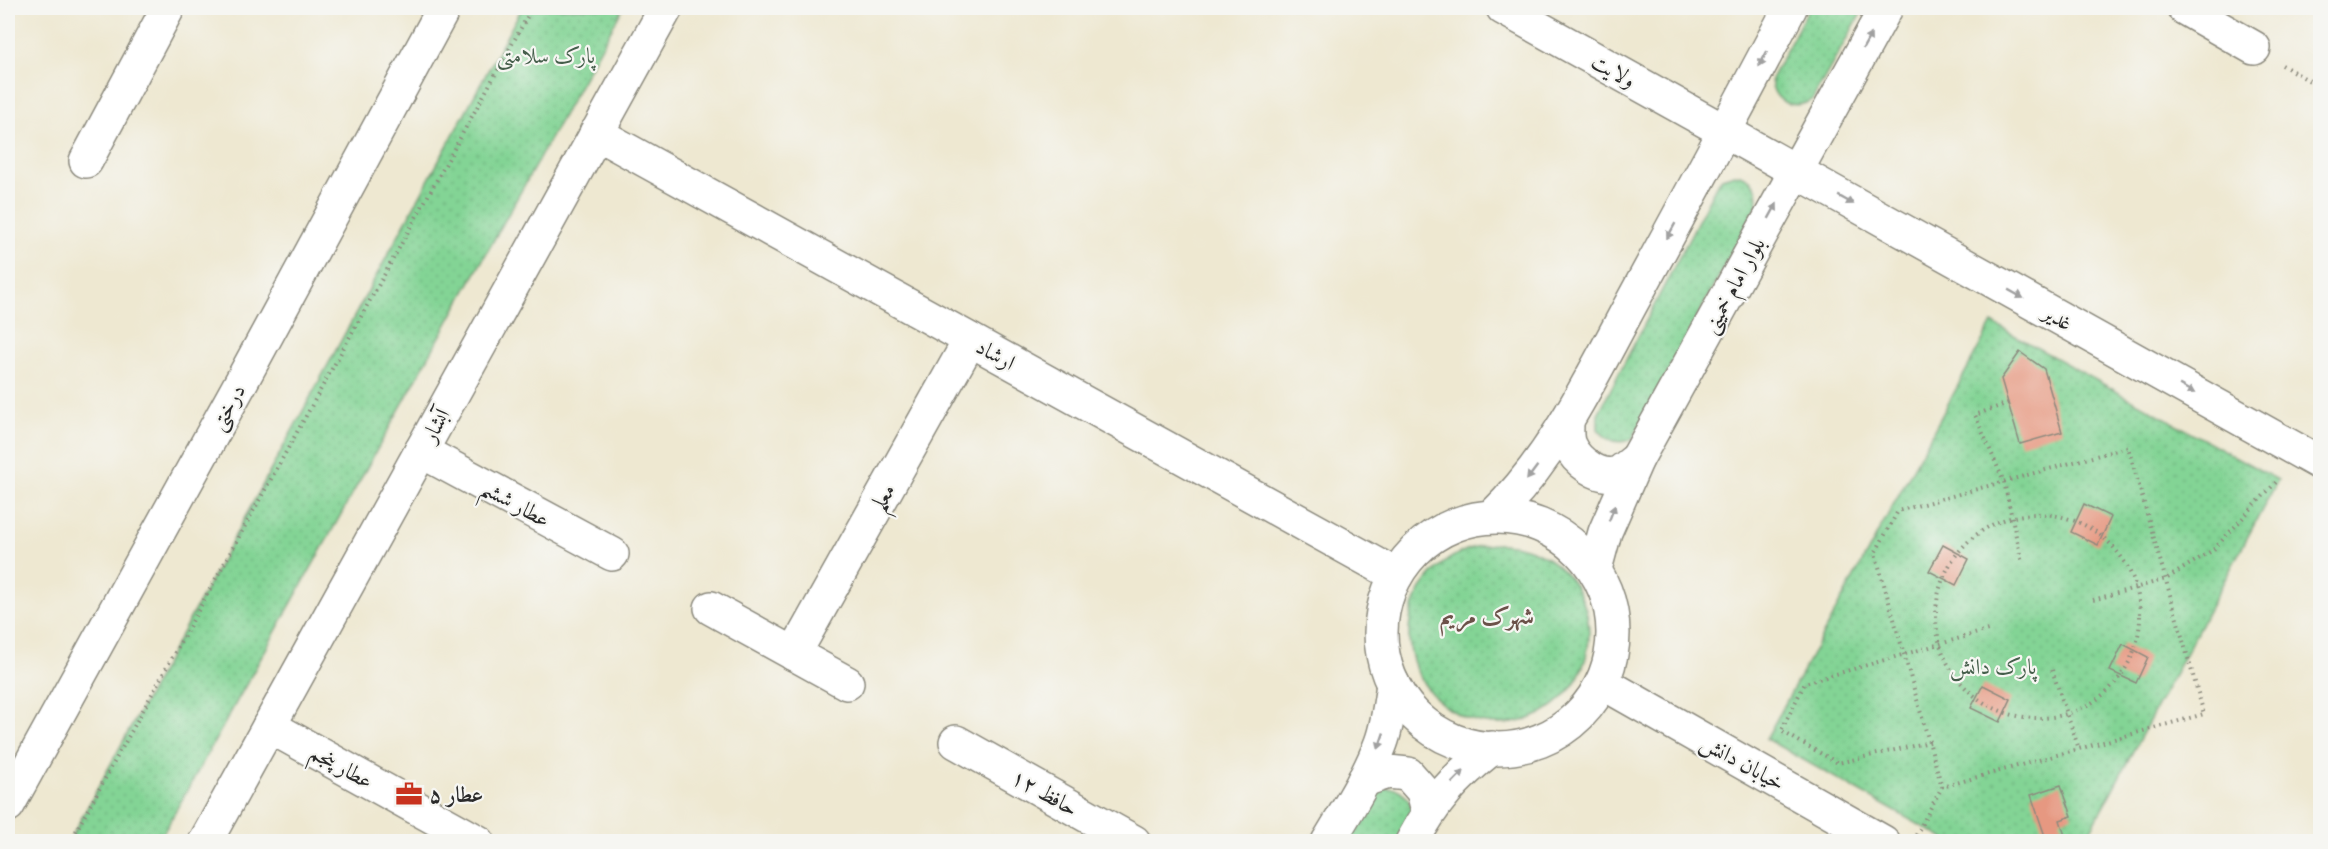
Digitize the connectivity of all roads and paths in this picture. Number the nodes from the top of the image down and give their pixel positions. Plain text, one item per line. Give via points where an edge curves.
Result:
1 (168, 8) edge
2 (444, 8) edge
3 (532, 8) edge
4 (666, 8) edge
5 (1503, 8) edge
6 (1791, 8) edge
7 (1886, 8) edge
8 (2184, 8) edge
9 (2254, 48) joint
10 (2320, 87) edge
11 (596, 133) junction
12 (1725, 133) junction
13 (86, 161) dead end
14 (1795, 171) junction
15 (970, 340) junction
16 (2008, 403) dead end
17 (1567, 422) junction
18 (421, 451) junction
19 (2308, 456) edge
20 (1637, 459) junction
21 (2004, 482) junction
22 (1493, 516) junction
23 (2011, 516) junction
24 (612, 554) dead end
25 (2022, 563) dead end
26 (1595, 569) junction
27 (1396, 575) junction
28 (2166, 579) junction
29 (2138, 587) junction
30 (2092, 600) dead end
31 (711, 608) dead end
32 (1988, 630) dead end
33 (1939, 644) junction
34 (794, 654) junction
35 (1905, 654) junction
36 (2052, 670) dead end
37 (847, 683) dead end
38 (1603, 683) junction
39 (1393, 684) junction
40 (2068, 715) junction
41 (268, 726) junction
42 (956, 742) dead end
43 (1930, 742) junction
44 (1492, 748) junction
45 (2079, 749) junction
46 (1364, 780) junction
47 (1942, 787) junction
48 (8, 805) edge
49 (1428, 811) junction
50 (70, 842) edge
51 (205, 842) edge
52 (478, 842) edge
53 (1134, 842) edge
54 (1328, 842) edge
55 (1412, 842) edge
56 (1883, 842) edge
57 (1912, 842) edge

1 - 13 street
2 - 48 street, درختی
3 - 50 path
4 - 11 street, آبشار
5 - 12 street, ولایت
6 -> 12 street
14 -> 7 street, بلوار امام خمینی
8 - 9 street
9 - 10 path
11 - 15 street, ارشاد
11 - 18 street, آبشار
12 - 14 street, ولایت
12 -> 17 street
14 -> 19 street, غدیر
20 -> 14 street, بلوار امام خمینی
15 - 27 street, ارشاد
15 - 34 street, معلم
16 - 21 path via 1975,415
17 - 20 street via 1568,444 1589,468 1607,475
17 -> 22 street via 1517,493
18 - 24 street, عطار ششم
18 - 41 street, آبشار
19 - 28 path via 2277,480 2213,550
26 -> 20 street, بلوار امام خمینی via 1605,531
21 - 23 path
21 - 28 path via 2128,447
21 - 35 path via 1898,511 1875,553
22 - 26 street via 1551,528
22 - 27 street via 1454,524 1421,544
23 - 25 path
23 - 29 path via 2044,513 2076,520 2102,535 2124,559
23 - 33 path via 1981,530 1956,552 1942,578 1935,610
26 - 38 street via 1611,605 1614,645
27 - 39 street via 1383,611 1382,649
28 - 29 path
28 - 45 path via 2204,714
29 - 30 path
29 - 40 path via 2142,619 2136,650 2122,677 2099,700
31 - 34 street
32 - 33 path
33 - 35 path
33 - 40 path via 1953,674 1976,699 2004,713 2037,719
34 - 37 street
35 - 43 path
35 - 43 path via 1805,683 1781,731 1838,763
36 - 40 path
38 - 44 street via 1581,714 1550,736 1515,748
38 - 56 street, خیابان دانش
39 - 44 street via 1414,714 1444,736 1466,746
39 -> 46 street via 1382,742
40 - 45 path
41 - 51 street, آبشار
41 - 52 street, عطار پنجم
42 - 53 street, حافظ ۱۲
43 - 47 path
49 -> 44 street via 1454,781
45 - 47 path
46 - 49 street via 1388,772 1408,774 1423,790
46 - 54 street
47 - 57 path
49 - 55 street

